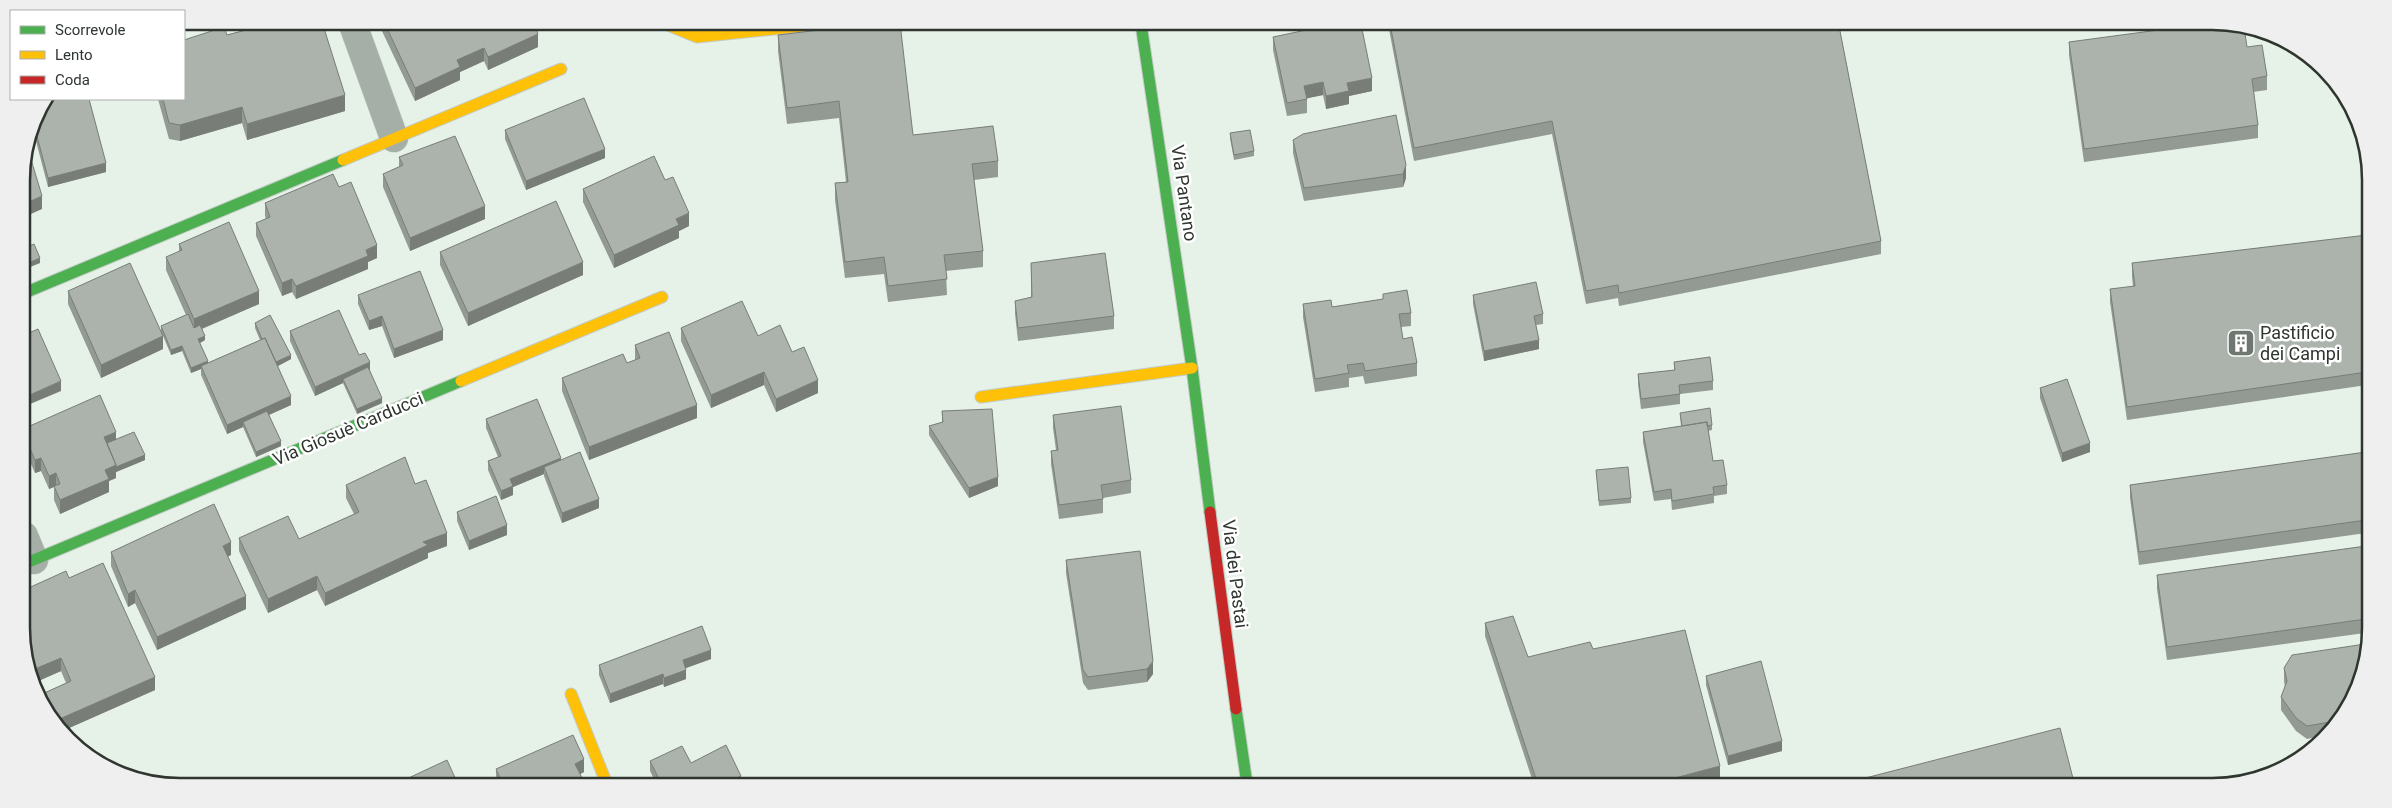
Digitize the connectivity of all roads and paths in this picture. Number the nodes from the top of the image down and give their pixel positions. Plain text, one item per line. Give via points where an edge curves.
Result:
1 (355, 30) edge
2 (681, 30) edge
3 (764, 30) edge
4 (1142, 30) edge
5 (561, 69) dead end
6 (394, 138) junction
7 (30, 291) edge
8 (662, 297) dead end
9 (1192, 368) junction
10 (981, 398) dead end
11 (30, 562) edge
12 (571, 694) dead end
13 (604, 778) edge
14 (1246, 778) edge

1 - 6 street
2 - 3 street via 697,37
4 - 9 street, Via Pantano
5 - 6 street
6 - 7 street
8 - 11 street, Via Giosuè Carducci
9 - 10 street
9 - 14 street, Via dei Pastai via 1224,630
12 - 13 street

